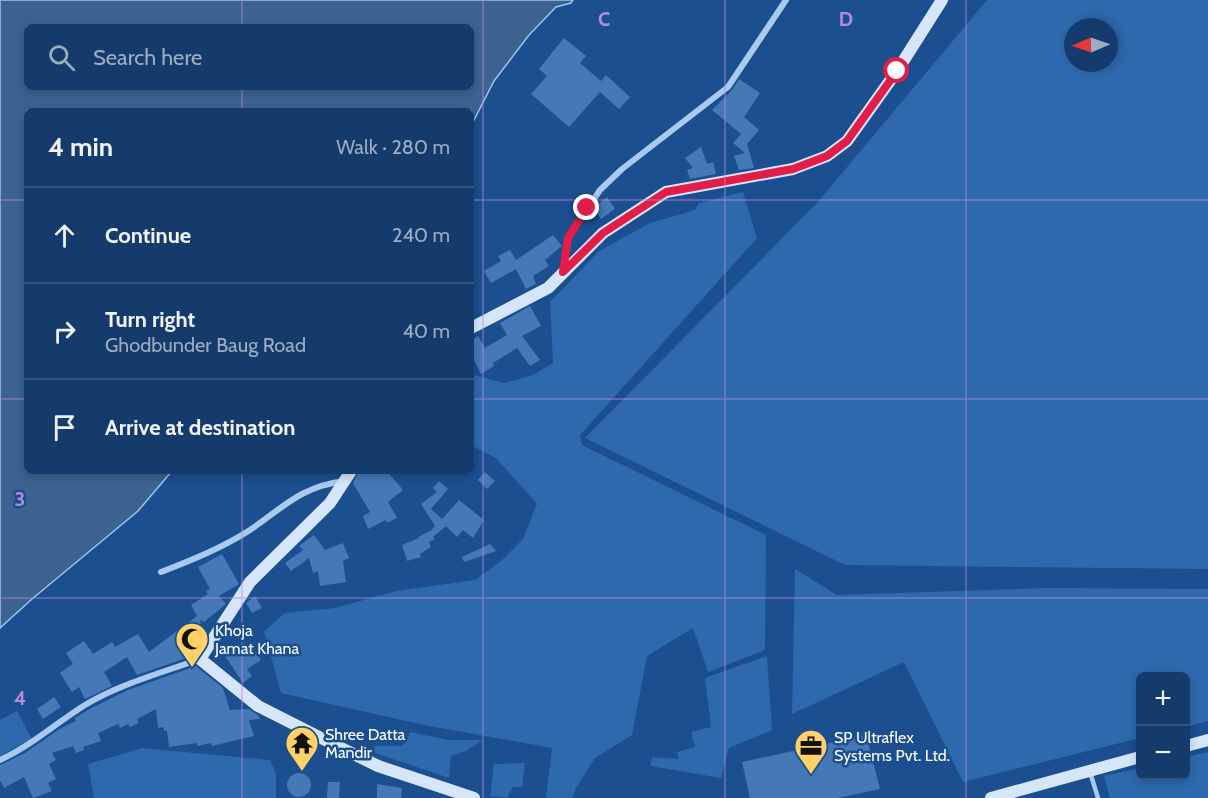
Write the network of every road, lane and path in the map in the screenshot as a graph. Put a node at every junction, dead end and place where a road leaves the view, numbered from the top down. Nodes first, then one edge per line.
1 (786, 0) edge
2 (942, 0) edge
3 (563, 272) junction
4 (474, 326) edge
5 (348, 476) edge
6 (161, 572) dead end
7 (200, 659) junction
8 (1208, 740) edge
9 (1190, 745) edge
10 (1136, 758) edge
11 (0, 760) edge
12 (1089, 771) junction
13 (474, 798) edge
14 (991, 798) edge
15 (1098, 798) edge

1 - 3 street
2 - 3 street
3 - 4 street
5 - 6 street
5 - 7 street
7 - 11 street
7 - 13 street
8 - 9 street
10 - 12 street
12 - 14 street
12 - 15 lane

